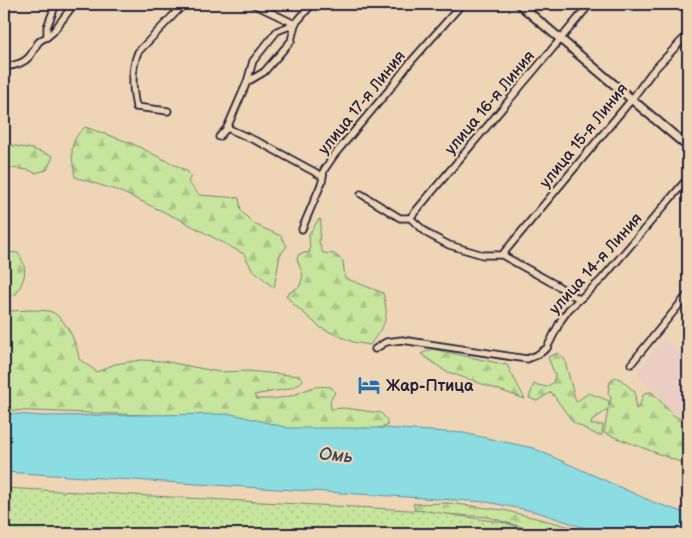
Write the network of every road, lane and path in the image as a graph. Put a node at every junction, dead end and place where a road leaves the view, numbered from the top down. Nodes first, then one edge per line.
1 (56, 4) edge
2 (74, 4) edge
3 (184, 4) edge
4 (253, 4) edge
5 (312, 4) edge
6 (462, 4) edge
7 (519, 4) edge
8 (590, 4) edge
9 (294, 24) junction
10 (688, 34) edge
11 (47, 37) junction
12 (560, 39) junction
13 (4, 67) edge
14 (247, 82) junction
15 (632, 100) junction
16 (168, 111) dead end
17 (227, 128) junction
18 (219, 137) dead end
19 (688, 148) edge
20 (322, 176) junction
21 (688, 178) edge
22 (361, 194) dead end
23 (410, 218) junction
24 (302, 229) dead end
25 (502, 256) junction
26 (688, 294) edge
27 (579, 299) junction
28 (375, 349) dead end
29 (631, 364) dead end

1 - 11 street
2 - 11 street
3 - 16 street
4 - 9 street
5 - 9 street
6 - 20 street, улица 17-я Линия
7 - 12 street
8 - 12 street, улица 16-я Линия
9 - 14 street
9 - 14 street
10 - 15 street, улица 15-я Линия
11 - 13 street
12 - 15 street
12 - 23 street, улица 16-я Линия
14 - 17 street
15 - 19 street
15 - 25 street, улица 15-я Линия
17 - 18 street
17 - 20 street
20 - 24 street, улица 17-я Линия
21 - 27 street, улица 14-я Линия
22 - 23 street
23 - 25 street
25 - 27 street
26 - 29 street
27 - 28 street, улица 14-я Линия

